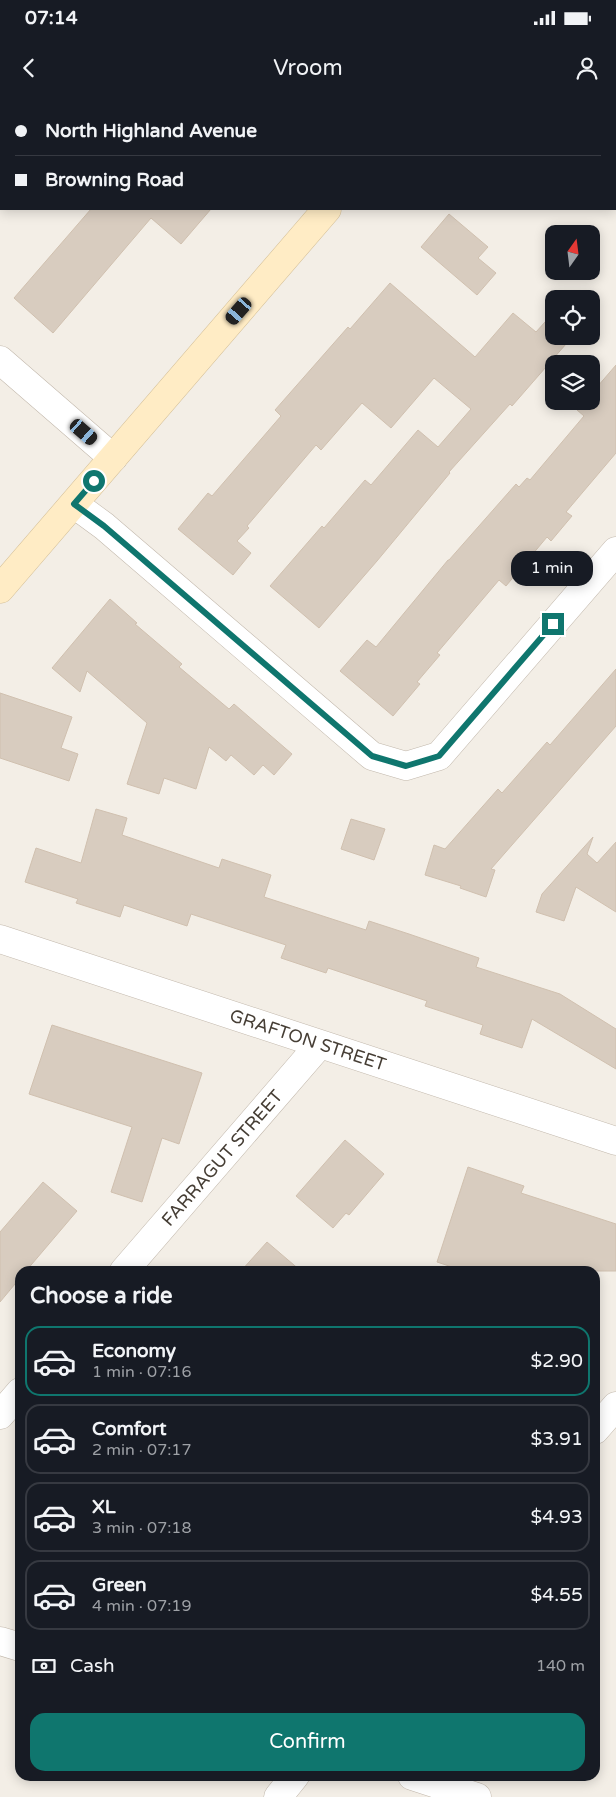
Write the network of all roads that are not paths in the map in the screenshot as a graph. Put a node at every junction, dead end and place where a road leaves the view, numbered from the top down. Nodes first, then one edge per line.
1 (326, 210) edge
2 (0, 360) edge
3 (113, 458) junction
4 (74, 504) junction
5 (616, 551) edge
6 (0, 589) edge
7 (0, 939) edge
8 (320, 1044) junction
9 (616, 1141) edge
10 (128, 1266) edge
11 (15, 1398) edge
12 (616, 1406) edge
13 (0, 1415) edge
14 (600, 1424) edge
15 (0, 1641) edge
16 (15, 1646) edge
17 (291, 1781) edge
18 (427, 1781) edge
19 (278, 1797) edge
20 (477, 1797) edge

1 - 3 main road
2 - 3 street
3 - 4 main road
4 - 5 street
4 - 6 main road
7 - 8 street, GRAFTON STREET
8 - 9 street, GRAFTON STREET
8 - 10 street, FARRAGUT STREET
11 - 13 street
12 - 14 street
15 - 16 street
17 - 19 street
18 - 20 street

